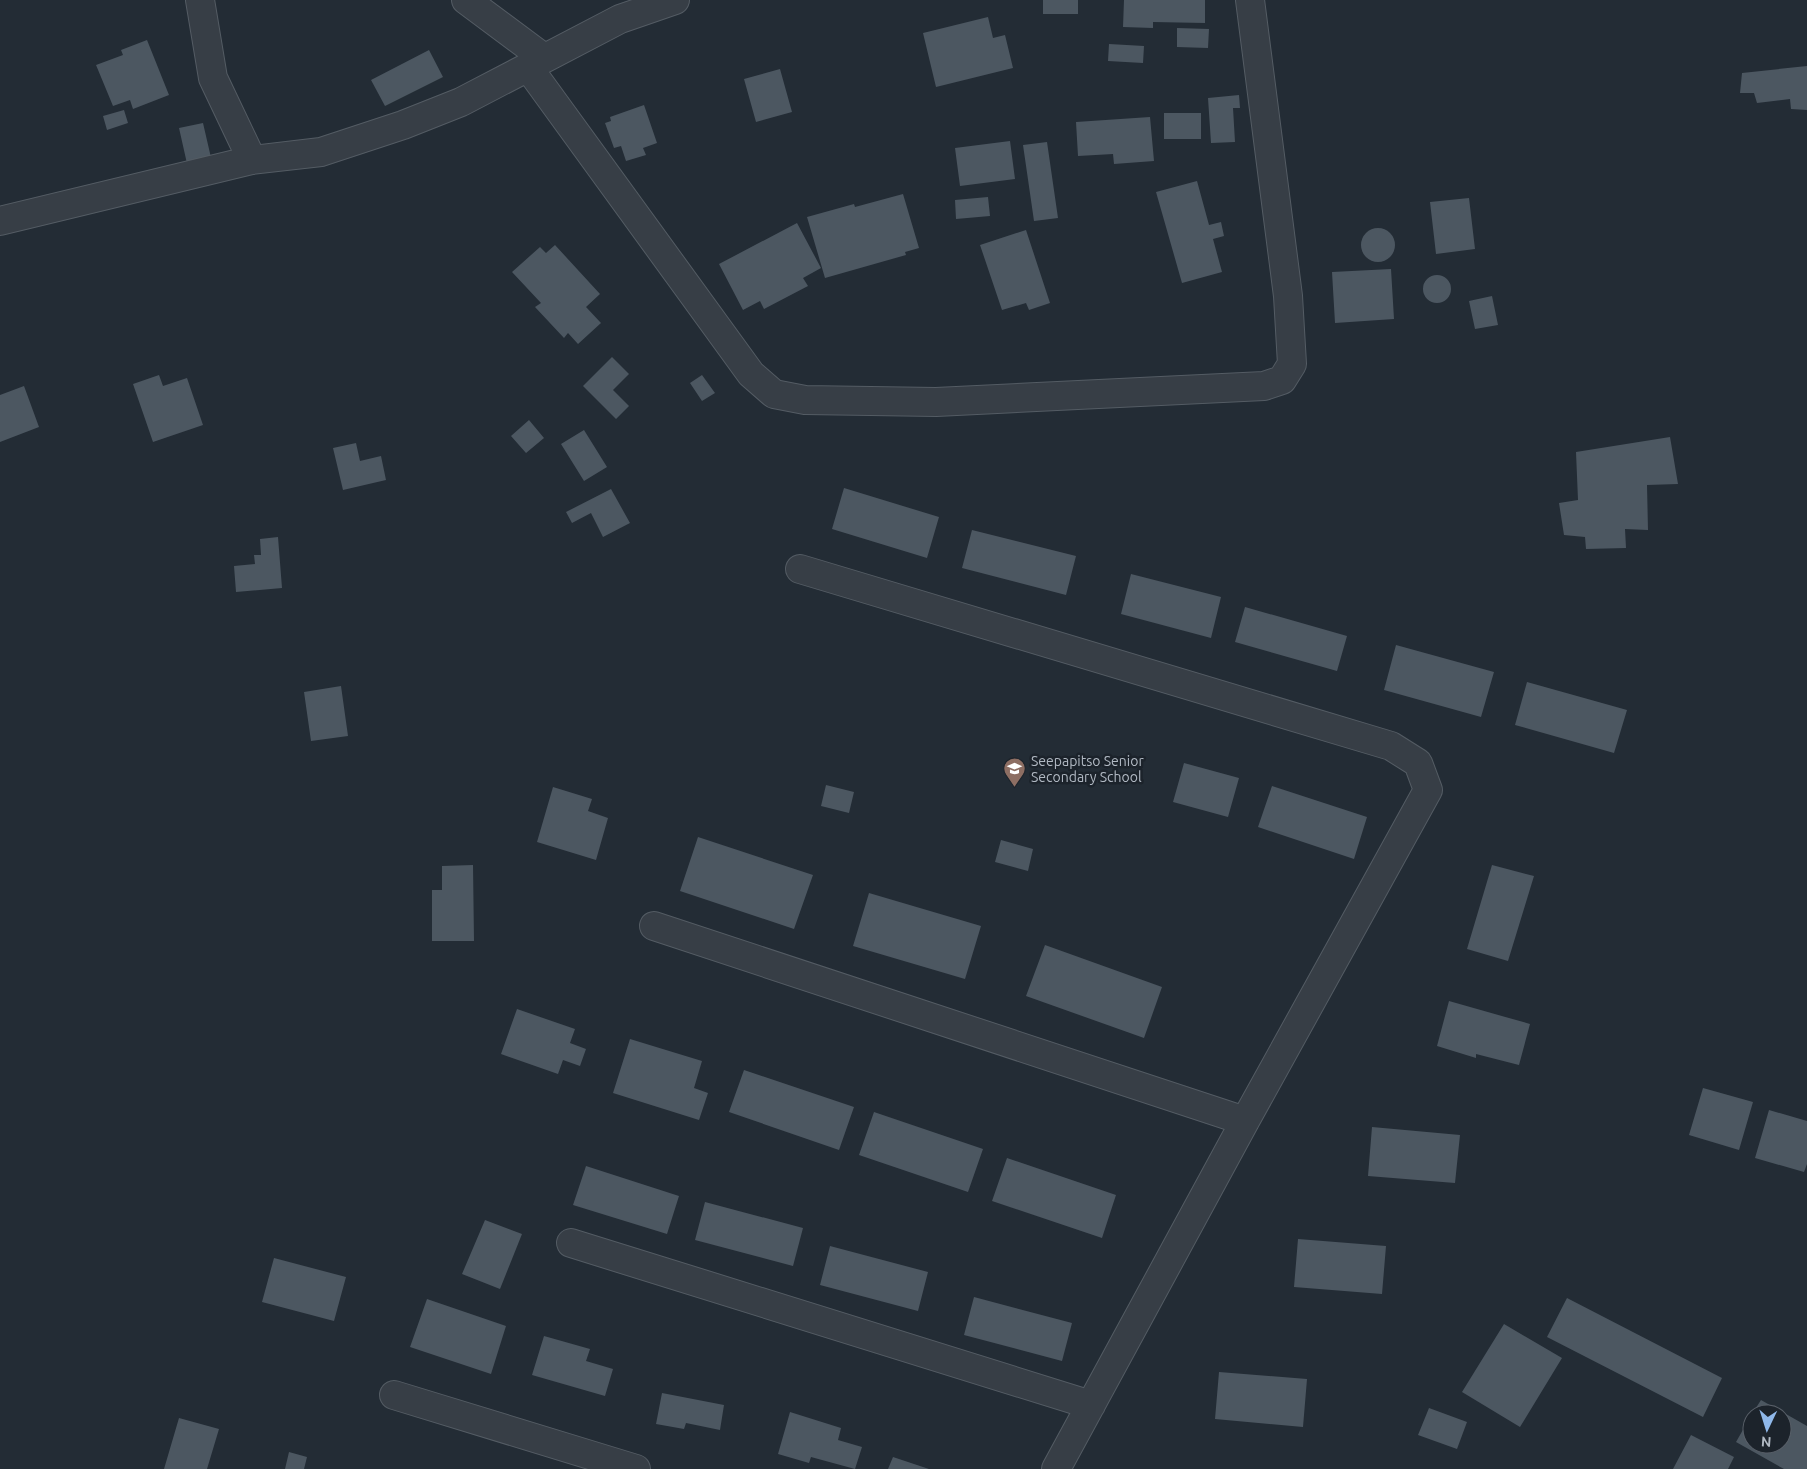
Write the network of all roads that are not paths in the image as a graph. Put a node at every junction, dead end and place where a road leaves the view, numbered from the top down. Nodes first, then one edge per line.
1 (200, 0) edge
2 (466, 0) edge
3 (675, 0) edge
4 (1250, 0) edge
5 (536, 63) junction
6 (252, 160) junction
7 (0, 221) edge
8 (800, 569) dead end
9 (654, 926) dead end
10 (1245, 1121) junction
11 (570, 1243) dead end
12 (394, 1395) dead end
13 (1091, 1405) junction
14 (636, 1469) edge
15 (1056, 1469) edge

1 - 6 street
2 - 5 street
3 - 5 street
4 - 5 street
5 - 6 street
6 - 7 street
8 - 10 street
9 - 10 street
10 - 13 street
11 - 13 street
12 - 14 street
13 - 15 street

